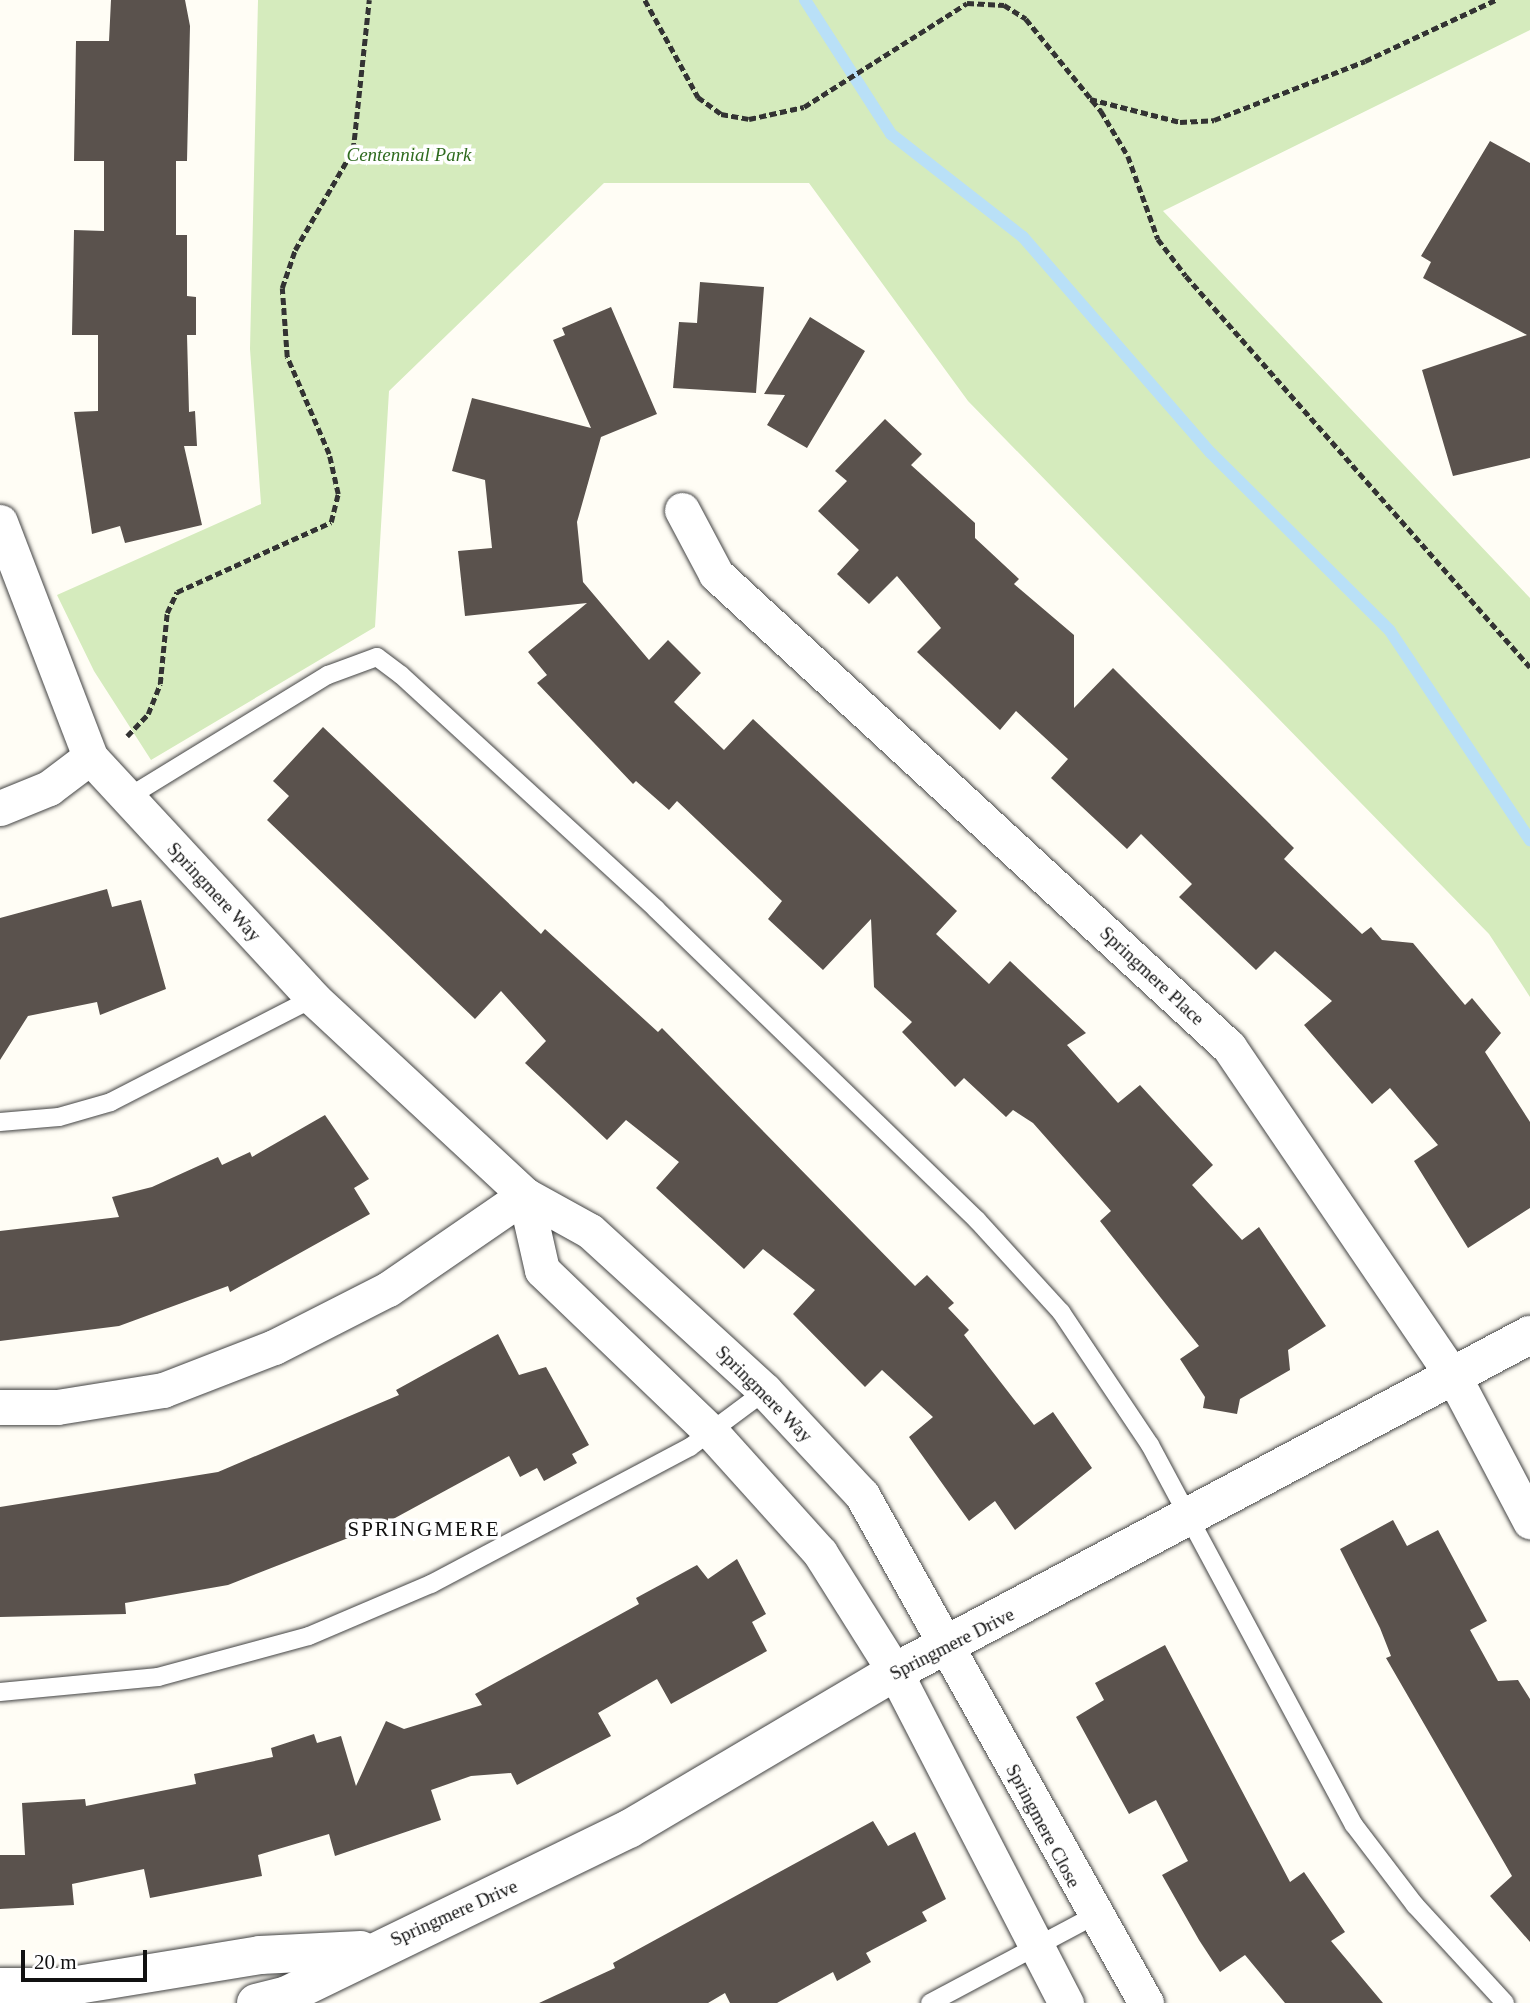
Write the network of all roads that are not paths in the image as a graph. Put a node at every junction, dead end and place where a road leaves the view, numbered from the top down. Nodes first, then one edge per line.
1 (682, 510) dead end
2 (0, 522) edge
3 (90, 757) junction
4 (127, 798) junction
5 (0, 808) edge
6 (313, 998) junction
7 (0, 1122) edge
8 (525, 1195) junction
9 (1530, 1335) edge
10 (1455, 1378) junction
11 (765, 1391) junction
12 (0, 1407) edge
13 (713, 1434) junction
14 (1187, 1515) junction
15 (1530, 1521) edge
16 (945, 1646) junction
17 (895, 1672) junction
18 (0, 1692) edge
19 (1093, 1917) junction
20 (1035, 1947) junction
21 (374, 1950) junction
22 (8, 1992) edge
23 (256, 2003) edge
24 (930, 2003) edge
25 (1066, 2003) edge
26 (1146, 2003) edge
27 (1505, 2003) edge

1 - 10 street, Springmere Place
2 - 3 street, Springmere Way
3 - 4 street, Springmere Way
3 - 5 street
4 - 6 street, Springmere Way
4 - 14 lane
6 - 7 lane
6 - 8 street, Springmere Way
8 - 11 street, Springmere Way
8 - 12 street
8 - 13 street
9 - 10 street, Springmere Drive
10 - 14 street, Springmere Drive
10 - 15 street, Springmere Place
11 - 13 lane
11 - 16 street, Springmere Way
13 - 17 street
13 - 18 lane
14 - 16 street, Springmere Drive
14 - 27 lane
16 - 17 street, Springmere Drive
16 - 19 street, Springmere Close
17 - 20 street
17 - 21 street, Springmere Drive
19 - 20 lane
19 - 26 street, Springmere Close
20 - 24 lane
20 - 25 street
21 - 22 street, Springmere Drive
21 - 23 street, Springmere Drive

